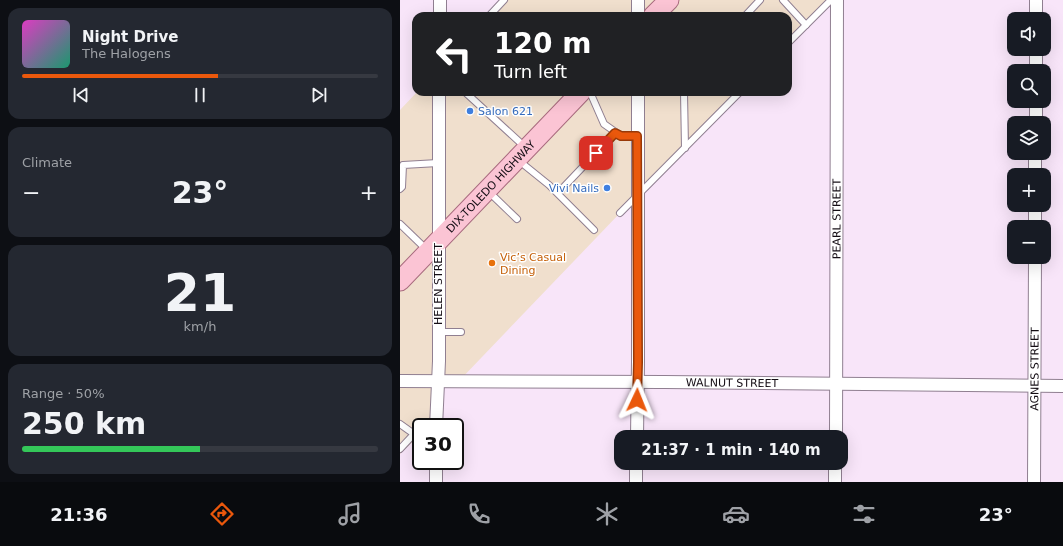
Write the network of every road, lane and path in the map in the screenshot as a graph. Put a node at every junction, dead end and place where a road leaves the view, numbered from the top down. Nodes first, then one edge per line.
1 (440, 0) edge
2 (504, 0) edge
3 (638, 0) edge
4 (669, 0) edge
5 (760, 0) edge
6 (783, 0) edge
7 (831, 0) edge
8 (837, 0) edge
9 (1036, 0) edge
10 (440, 12) edge
11 (493, 12) edge
12 (638, 12) edge
13 (657, 12) edge
14 (749, 12) edge
15 (1036, 12) edge
16 (806, 25) junction
17 (792, 40) edge
18 (439, 96) edge
19 (469, 96) edge
20 (577, 96) edge
21 (592, 96) edge
22 (638, 96) edge
23 (684, 96) edge
24 (736, 96) edge
25 (615, 133) junction
26 (637, 136) junction
27 (685, 148) junction
28 (522, 154) junction
29 (438, 163) junction
30 (400, 189) edge
31 (487, 190) junction
32 (558, 194) junction
33 (637, 196) junction
34 (620, 213) dead end
35 (518, 219) dead end
36 (400, 224) edge
37 (594, 230) dead end
38 (433, 246) junction
39 (1035, 264) edge
40 (400, 281) edge
41 (438, 332) junction
42 (461, 332) dead end
43 (400, 381) edge
44 (438, 381) junction
45 (637, 382) junction
46 (836, 384) junction
47 (1035, 385) junction
48 (1063, 386) edge
49 (436, 418) edge
50 (400, 424) edge
51 (636, 430) edge
52 (836, 430) edge
53 (412, 433) edge
54 (412, 436) edge
55 (400, 449) edge
56 (436, 470) edge
57 (636, 470) edge
58 (836, 470) edge
59 (436, 482) edge
60 (636, 482) edge
61 (835, 482) edge
62 (1034, 482) edge

1 - 10 street
2 - 11 lane
3 - 12 street
4 - 13 main road
5 - 14 lane
6 - 16 lane
7 - 16 lane
8 - 46 street, PEARL STREET
9 - 15 street
16 - 17 lane
18 - 29 street, HELEN STREET
19 - 28 lane
20 - 28 main road, DIX-TOLEDO HIGHWAY
21 - 25 lane
22 - 26 street
23 - 27 lane
24 - 27 lane
25 - 26 lane
25 - 32 lane
26 - 33 street
27 - 33 lane
28 - 31 main road, DIX-TOLEDO HIGHWAY
28 - 32 lane
29 - 30 lane
29 - 38 street, HELEN STREET
31 - 35 lane
31 - 38 main road, DIX-TOLEDO HIGHWAY
32 - 37 lane
33 - 34 lane
33 - 45 street
36 - 38 lane
38 - 40 main road, DIX-TOLEDO HIGHWAY
38 - 41 street, HELEN STREET
39 - 47 street, AGNES STREET
41 - 42 lane
41 - 44 street, HELEN STREET
43 - 44 street, WALNUT STREET
44 - 45 street, WALNUT STREET
44 - 49 street, HELEN STREET
45 - 46 street, WALNUT STREET
45 - 51 street
46 - 47 street, WALNUT STREET
46 - 52 street, PEARL STREET
47 - 48 street, WALNUT STREET
47 - 62 street, AGNES STREET
50 - 53 lane
54 - 55 lane
56 - 59 street
57 - 60 street
58 - 61 street

